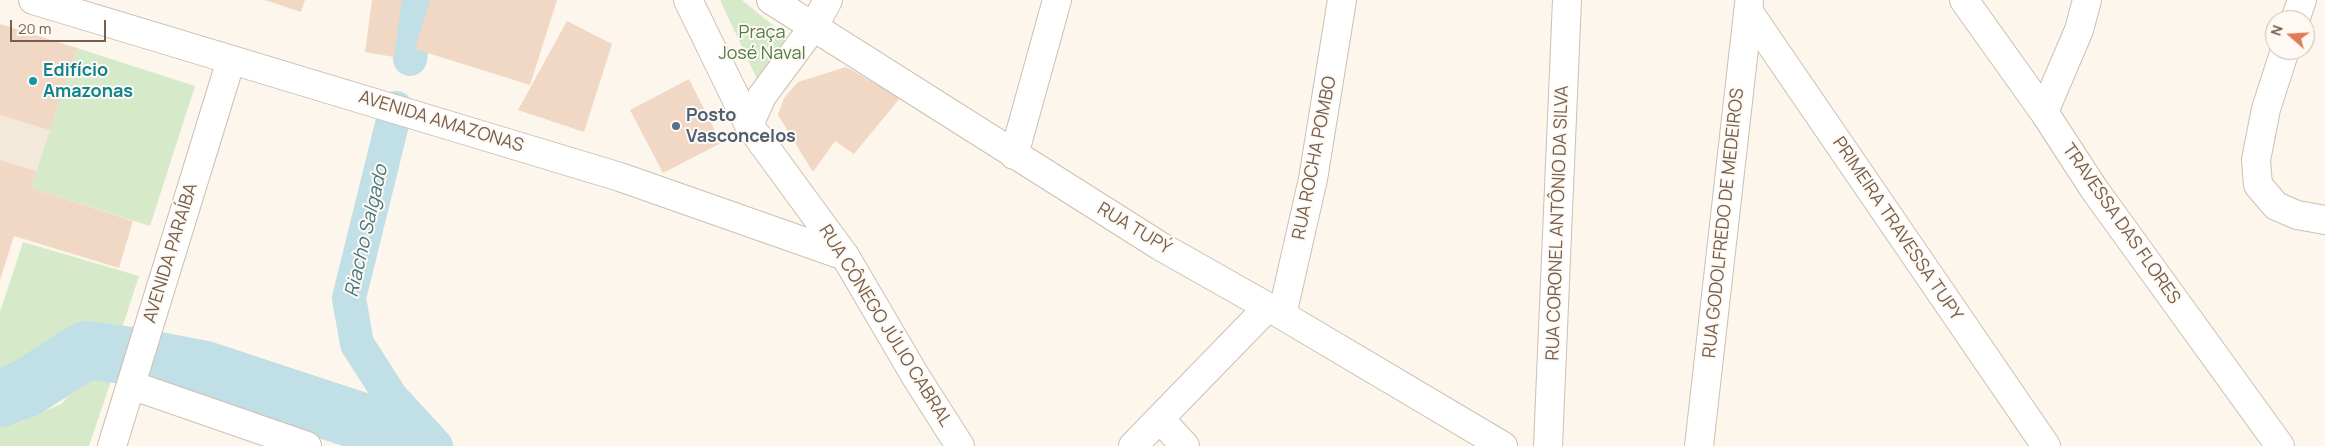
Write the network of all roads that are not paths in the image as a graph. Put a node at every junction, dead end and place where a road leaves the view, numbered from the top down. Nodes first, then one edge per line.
1 (33, 0) edge
2 (688, 0) edge
3 (771, 0) edge
4 (828, 0) edge
5 (1057, 0) edge
6 (1342, 0) edge
7 (1567, 0) edge
8 (1964, 0) edge
9 (2087, 0) edge
10 (1748, 6) edge
11 (814, 26) junction
12 (231, 60) junction
13 (2282, 60) edge
14 (2044, 112) junction
15 (749, 125) junction
16 (1014, 155) junction
17 (2325, 220) edge
18 (845, 256) junction
19 (1275, 311) junction
20 (133, 378) junction
21 (1160, 419) junction
22 (112, 446) edge
23 (307, 446) edge
24 (960, 446) edge
25 (1133, 446) edge
26 (1185, 446) edge
27 (1503, 446) edge
28 (1548, 446) edge
29 (1700, 446) edge
30 (2046, 446) edge
31 (2280, 446) edge

1 - 12 street, AVENIDA AMAZONAS
2 - 15 street, RUA CÔNEGO JÚLIO CABRAL
3 - 11 street, RUA TUPÝ
4 - 11 street
5 - 16 street
6 - 19 street, RUA ROCHA POMBO
7 - 28 street, RUA CORONEL ANTÔNIO DA SILVA
8 - 14 street, TRAVESSA DAS FLORES
9 - 14 street
10 - 29 street, RUA GODOLFREDO DE MEDEIROS
10 - 30 street, PRIMEIRA TRAVESSA TUPY
11 - 15 street
11 - 16 street, RUA TUPÝ
12 - 18 street, AVENIDA AMAZONAS
12 - 20 street, AVENIDA PARAÍBA
13 - 17 street
14 - 31 street, TRAVESSA DAS FLORES
15 - 18 street, RUA CÔNEGO JÚLIO CABRAL
16 - 19 street, RUA TUPÝ
18 - 24 street, RUA CÔNEGO JÚLIO CABRAL
19 - 21 street
19 - 27 street, RUA TUPÝ
20 - 22 street, AVENIDA PARAÍBA
20 - 23 street
21 - 25 street
21 - 26 street

